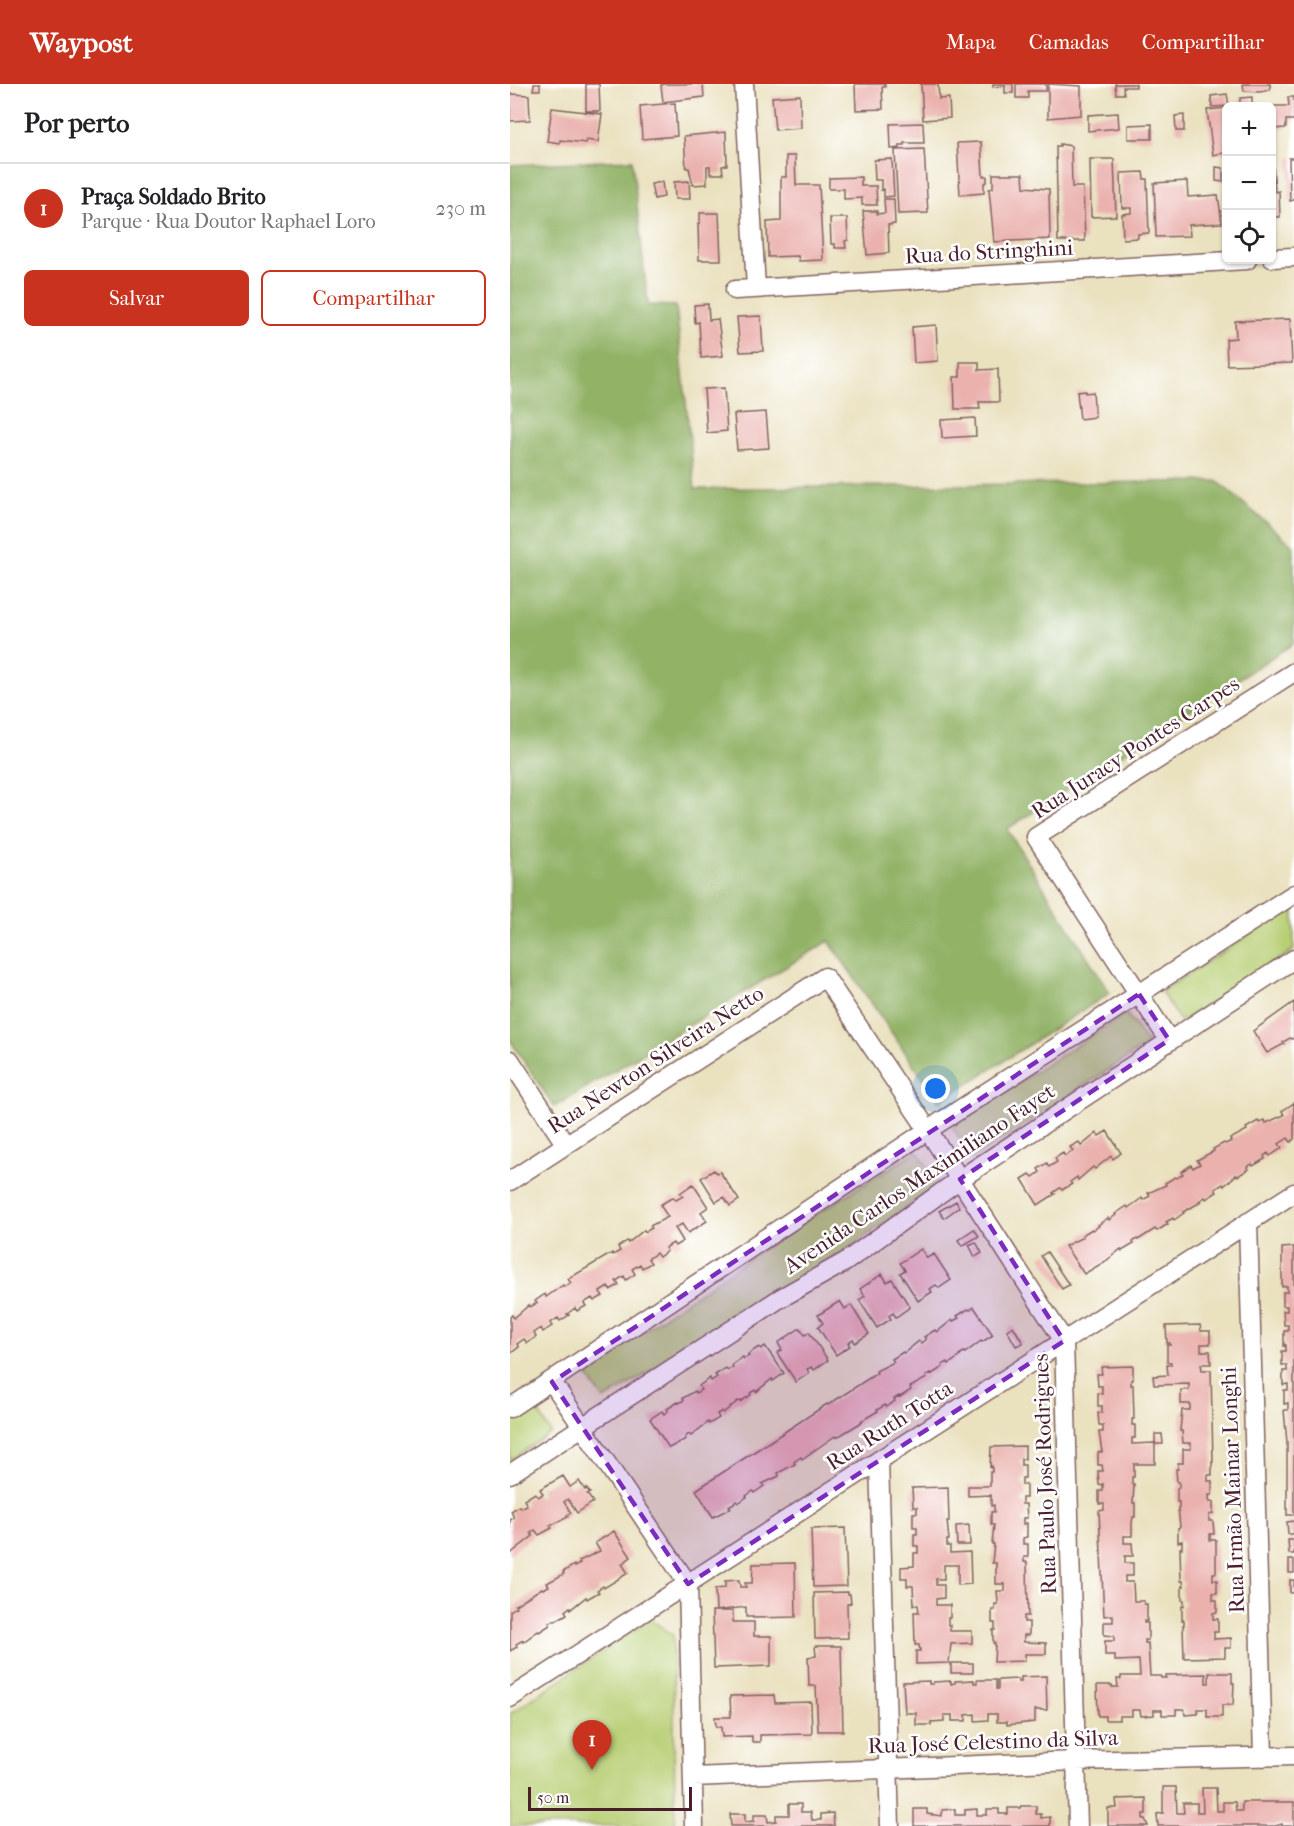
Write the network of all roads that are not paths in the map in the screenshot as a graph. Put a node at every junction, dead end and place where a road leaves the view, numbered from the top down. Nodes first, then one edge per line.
1 (744, 84) edge
2 (1294, 257) edge
3 (1276, 258) edge
4 (1222, 261) edge
5 (756, 288) junction
6 (735, 290) dead end
7 (1294, 672) edge
8 (1294, 894) edge
9 (1294, 960) edge
10 (825, 977) joint
11 (1139, 994) junction
12 (1169, 1040) junction
13 (510, 1060) edge
14 (928, 1130) junction
15 (566, 1145) junction
16 (960, 1179) junction
17 (510, 1181) edge
18 (1294, 1193) edge
19 (1248, 1222) junction
20 (1064, 1341) junction
21 (552, 1382) junction
22 (510, 1408) edge
23 (581, 1427) junction
24 (879, 1460) junction
25 (510, 1474) edge
26 (688, 1584) junction
27 (510, 1698) edge
28 (1294, 1756) edge
29 (1263, 1757) junction
30 (1075, 1761) junction
31 (889, 1769) junction
32 (693, 1777) junction
33 (694, 1826) edge
34 (890, 1826) edge
35 (1078, 1826) edge

1 - 5 street
2 - 3 street
4 - 5 street, Rua do Stringhini
5 - 6 street, Rua do Stringhini
7 - 11 street, Rua Juracy Pontes Carpes
8 - 11 street, Avenida Carlos Maximiliano Fayet
9 - 12 street, Avenida Carlos Maximiliano Fayet
10 - 14 street, Rua Paulo José Rodrigues
10 - 15 street, Rua Newton Silveira Netto
11 - 12 street
11 - 14 street, Avenida Carlos Maximiliano Fayet
12 - 16 street, Avenida Carlos Maximiliano Fayet
13 - 15 street
14 - 16 street, Rua Paulo José Rodrigues
14 - 21 street, Avenida Carlos Maximiliano Fayet
15 - 17 street, Rua Newton Silveira Netto
16 - 20 street, Rua Paulo José Rodrigues
16 - 23 street, Avenida Carlos Maximiliano Fayet
18 - 19 street, Rua Ruth Totta
19 - 20 street, Rua Ruth Totta
19 - 29 street, Rua Irmão Mainar Longhi
20 - 24 street, Rua Ruth Totta
20 - 30 street, Rua Paulo José Rodrigues
21 - 22 street, Avenida Carlos Maximiliano Fayet
21 - 23 street
23 - 25 street, Avenida Carlos Maximiliano Fayet
23 - 26 street
24 - 26 street, Rua Ruth Totta
24 - 31 street
26 - 27 street, Rua Ruth Totta
26 - 32 street
28 - 29 street, Rua José Celestino da Silva
29 - 30 street, Rua José Celestino da Silva
30 - 31 street, Rua José Celestino da Silva
30 - 35 street, Rua Paulo José Rodrigues
31 - 32 street, Rua José Celestino da Silva
31 - 34 street
32 - 33 street

